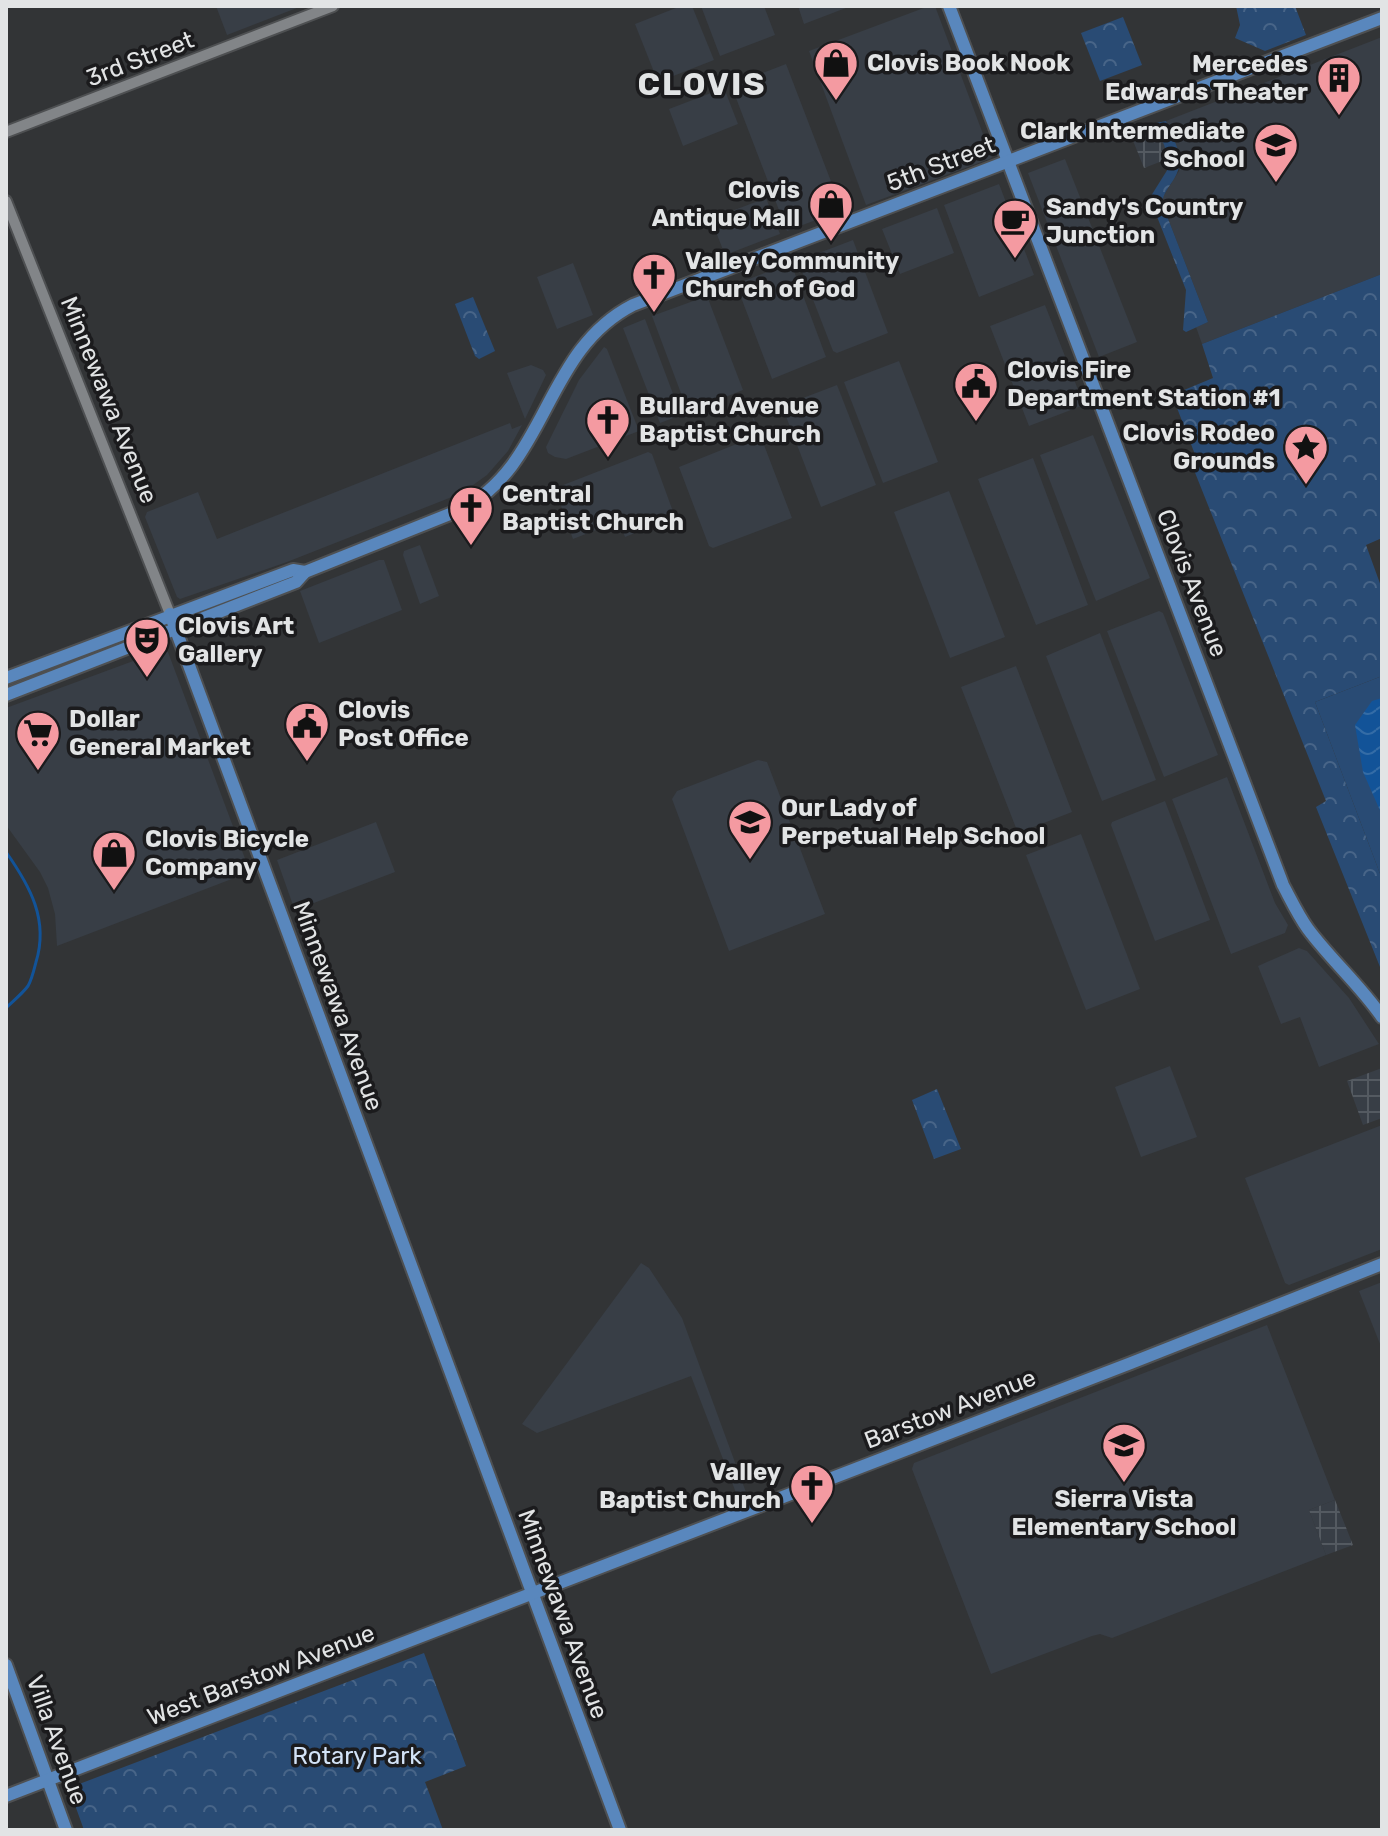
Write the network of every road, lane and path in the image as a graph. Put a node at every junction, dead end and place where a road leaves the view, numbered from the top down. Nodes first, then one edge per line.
1 (333, 6) edge
2 (949, 6) edge
3 (1382, 18) edge
4 (6, 132) edge
5 (1008, 161) junction
6 (6, 201) edge
7 (305, 572) junction
8 (170, 614) junction
9 (175, 630) junction
10 (117, 635) junction
11 (6, 678) edge
12 (52, 678) junction
13 (6, 695) edge
14 (1382, 1017) edge
15 (1382, 1264) edge
16 (533, 1595) junction
17 (6, 1665) edge
18 (49, 1780) junction
19 (6, 1796) edge
20 (66, 1830) edge
21 (620, 1830) edge

1 - 4 street, 3rd Street
2 - 5 main road, Clovis Avenue
3 - 5 main road, 5th Street
5 - 7 main road, 5th Street
5 - 14 main road, Clovis Avenue
6 - 8 street, Minnewawa Avenue
7 - 8 main road
7 - 9 main road
8 - 9 main road, Minnewawa Avenue
8 - 10 main road
9 - 12 main road
9 - 16 main road, Minnewawa Avenue
10 - 11 main road
10 - 12 main road
12 - 13 main road
15 - 16 main road, Barstow Avenue
16 - 18 main road, West Barstow Avenue
16 - 21 main road, Minnewawa Avenue
17 - 18 main road, Villa Avenue
18 - 19 main road, West Barstow Avenue
18 - 20 main road, Villa Avenue

